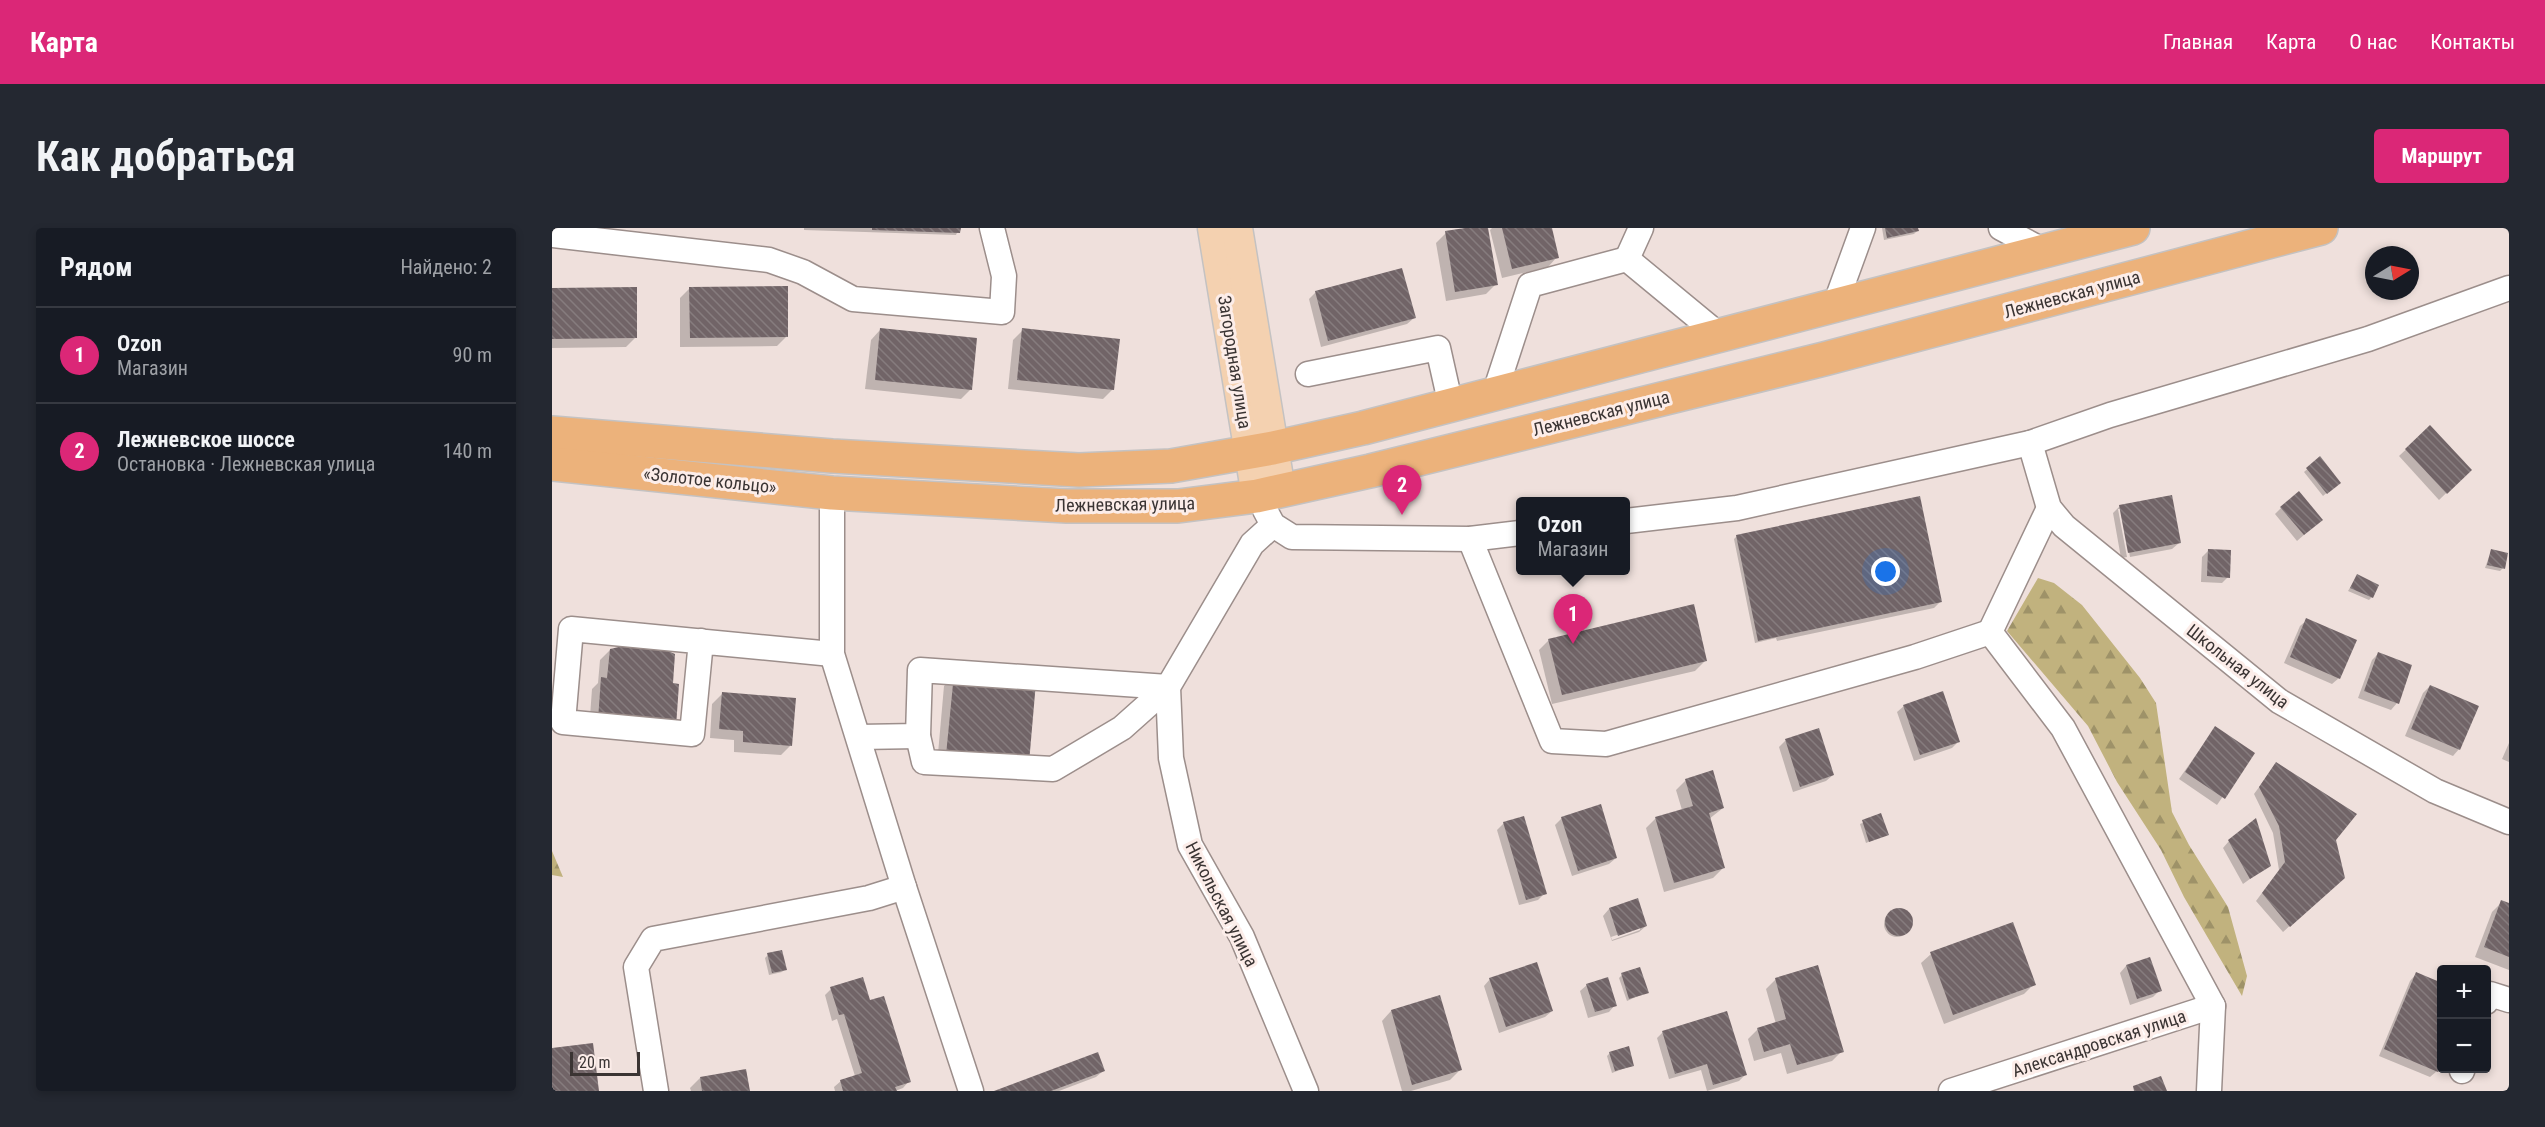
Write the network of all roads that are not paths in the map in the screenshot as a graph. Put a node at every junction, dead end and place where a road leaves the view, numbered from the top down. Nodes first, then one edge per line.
1 (992, 228) edge
2 (1213, 228) edge
3 (1237, 228) edge
4 (1641, 228) edge
5 (1863, 228) edge
6 (2001, 228) edge
7 (2133, 228) edge
8 (2321, 228) edge
9 (2085, 234) edge
10 (552, 235) edge
11 (2044, 251) junction
12 (1627, 259) junction
13 (2509, 288) edge
14 (1834, 305) junction
15 (1719, 335) junction
16 (1308, 374) dead end
17 (1494, 394) junction
18 (1451, 406) junction
19 (552, 433) edge
20 (2030, 443) junction
21 (1261, 450) junction
22 (832, 456) joint
23 (552, 464) edge
24 (832, 493) junction
25 (1269, 493) junction
26 (868, 495) joint
27 (2049, 508) junction
28 (1630, 521) edge
29 (1273, 525) junction
30 (1516, 534) edge
31 (1470, 539) junction
32 (1990, 632) junction
33 (701, 641) junction
34 (832, 654) junction
35 (1168, 687) junction
36 (918, 736) junction
37 (859, 737) junction
38 (2509, 822) edge
39 (904, 887) junction
40 (2491, 994) edge
41 (2509, 1000) edge
42 (2213, 1006) junction
43 (656, 1091) edge
44 (971, 1091) edge
45 (1306, 1091) edge
46 (1951, 1091) edge
47 (2209, 1091) edge

1 - 10 street
2 - 21 main road, Загородная улица
3 - 21 main road, Загородная улица
4 - 12 street
5 - 14 street
6 - 11 street
7 - 9 highway, Лежневская улица
8 - 25 highway, Лежневская улица
9 - 11 highway, Лежневская улица
11 - 14 highway, Лежневская улица
12 - 15 street
12 - 17 street
13 - 20 street
14 - 15 highway, Лежневская улица
15 - 17 highway, Лежневская улица
16 - 18 street
17 - 18 highway, Лежневская улица
18 - 21 highway, Лежневская улица
19 - 22 highway, «Золотое кольцо»
20 - 27 street, Школьная улица
20 - 28 street
21 - 22 highway, Лежневская улица
21 - 25 main road, Загородная улица
23 - 24 highway, «Золотое кольцо»
24 - 26 highway, «Золотое кольцо»
24 - 34 street
25 - 26 highway, Лежневская улица
25 - 29 street
27 - 32 street
27 - 38 street, Школьная улица
29 - 31 street
29 - 35 street
30 - 31 street
31 - 32 street
32 - 42 street
33 - 33 street
33 - 34 street
34 - 37 street
35 - 36 street
35 - 36 street
35 - 45 street, Никольская улица
36 - 37 street
37 - 39 street
39 - 43 street
39 - 44 street
40 - 41 street
42 - 46 street, Александровская улица
42 - 47 street

